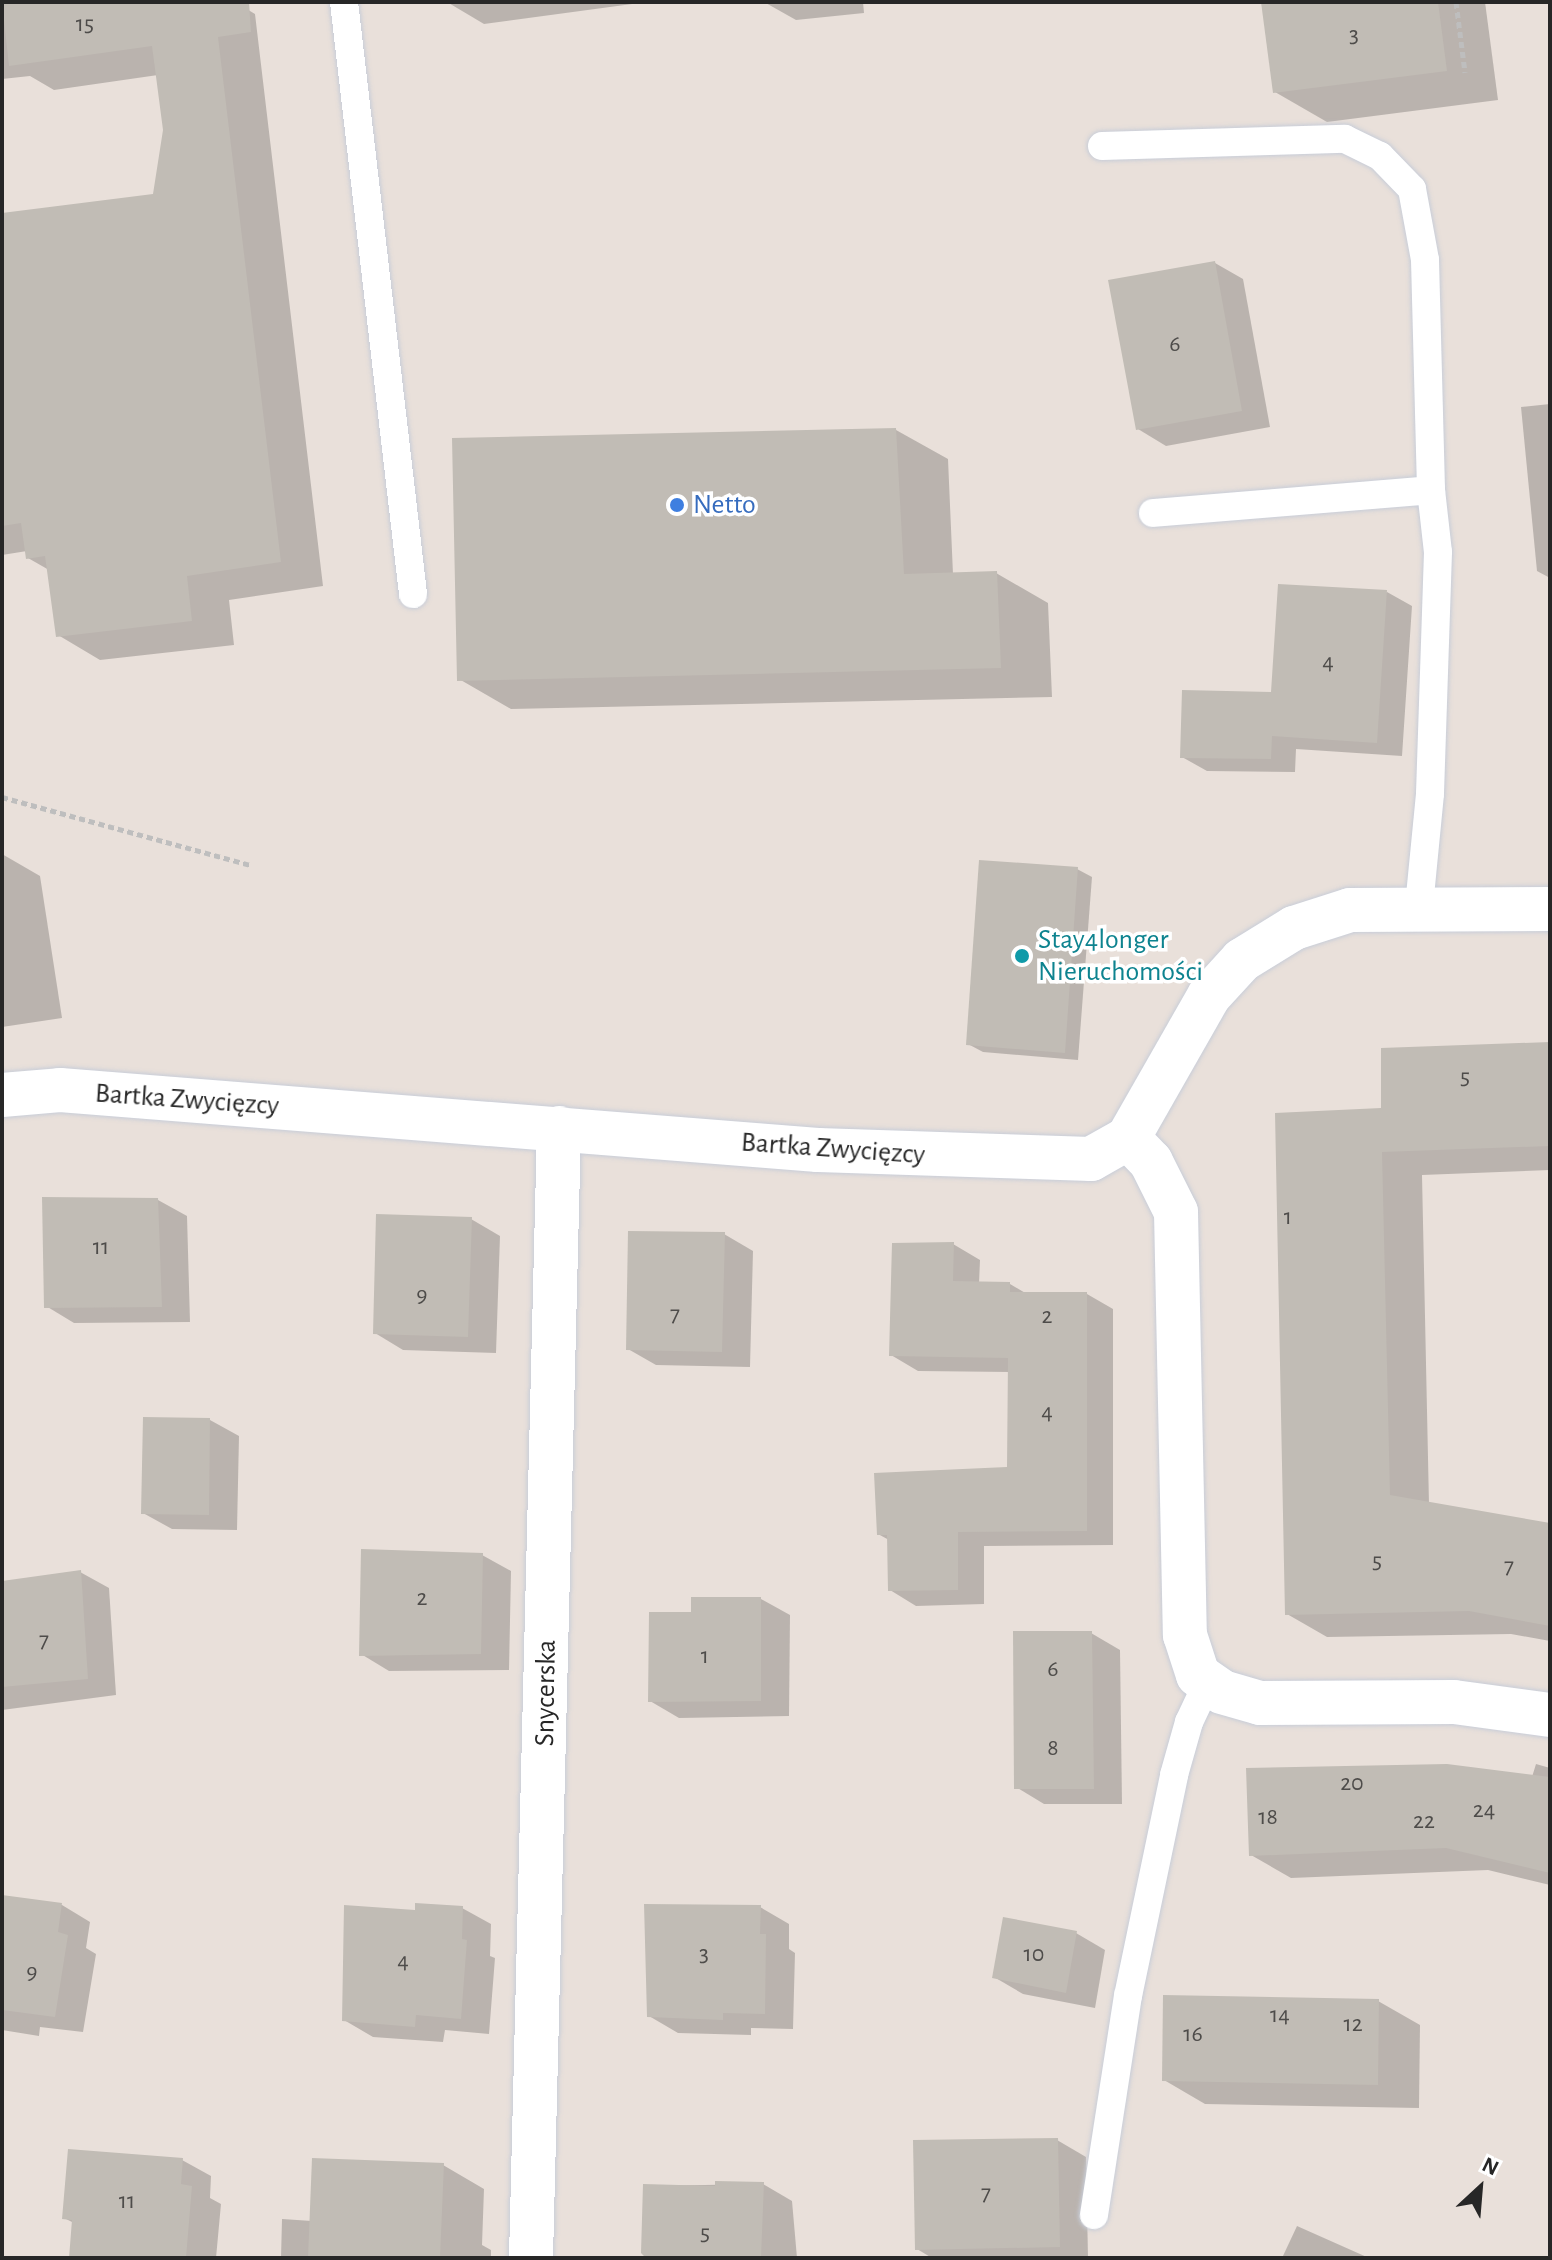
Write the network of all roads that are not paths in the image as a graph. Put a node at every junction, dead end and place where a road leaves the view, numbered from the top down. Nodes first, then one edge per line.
1 (344, 2) edge
2 (1102, 146) dead end
3 (1431, 490) junction
4 (1153, 513) dead end
5 (413, 594) dead end
6 (1419, 906) junction
7 (1550, 909) edge
8 (2, 1095) edge
9 (559, 1128) junction
10 (1128, 1138) junction
11 (1207, 1684) junction
12 (1550, 1715) edge
13 (1094, 2215) dead end
14 (531, 2258) edge

1 - 5 lane
2 - 3 lane
3 - 4 lane
3 - 6 lane
6 - 7 street
6 - 10 street
8 - 9 street, Bartka Zwycięzcy
9 - 10 street, Bartka Zwycięzcy
9 - 14 street, Snycerska
10 - 11 street
11 - 12 street
11 - 13 lane

